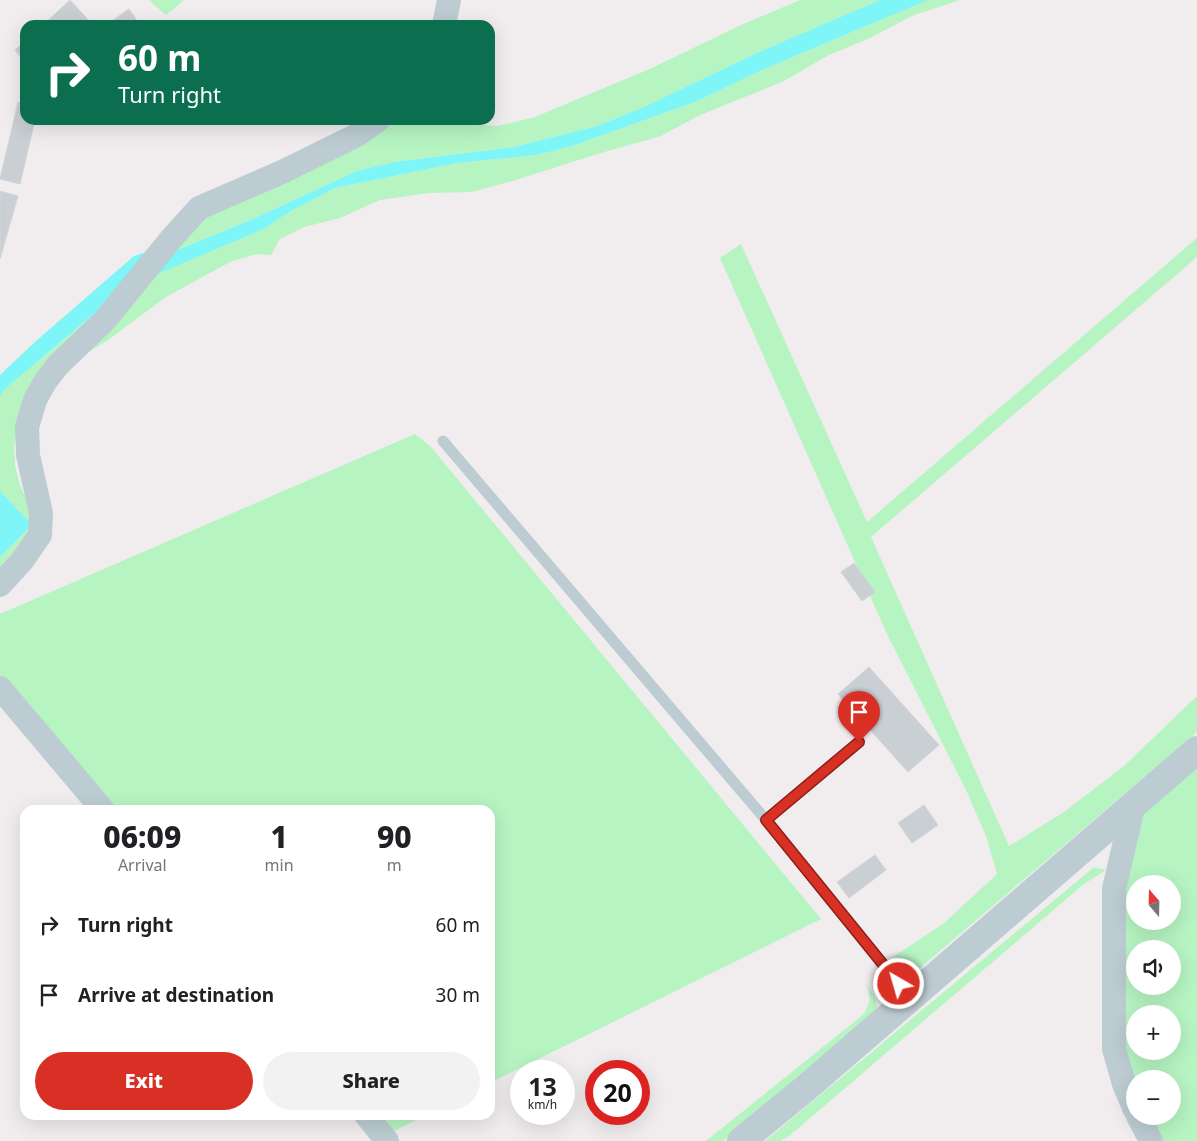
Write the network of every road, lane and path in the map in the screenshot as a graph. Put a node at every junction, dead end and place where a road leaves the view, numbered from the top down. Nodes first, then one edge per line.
1 (448, 0) edge
2 (445, 20) edge
3 (371, 125) edge
4 (443, 441) dead end
5 (0, 585) edge
6 (0, 688) edge
7 (859, 742) dead end
8 (1197, 750) edge
9 (1134, 803) junction
10 (100, 805) edge
11 (766, 820) junction
12 (910, 997) junction
13 (1126, 1089) edge
14 (370, 1120) edge
15 (1143, 1125) edge
16 (387, 1141) edge
17 (740, 1141) edge
18 (1151, 1141) edge

1 - 2 street
3 - 5 street
4 - 11 lane
6 - 10 street
7 - 11 lane
8 - 9 street
9 - 12 street
9 - 13 street
11 - 12 lane
12 - 17 street
14 - 16 street
15 - 18 street

